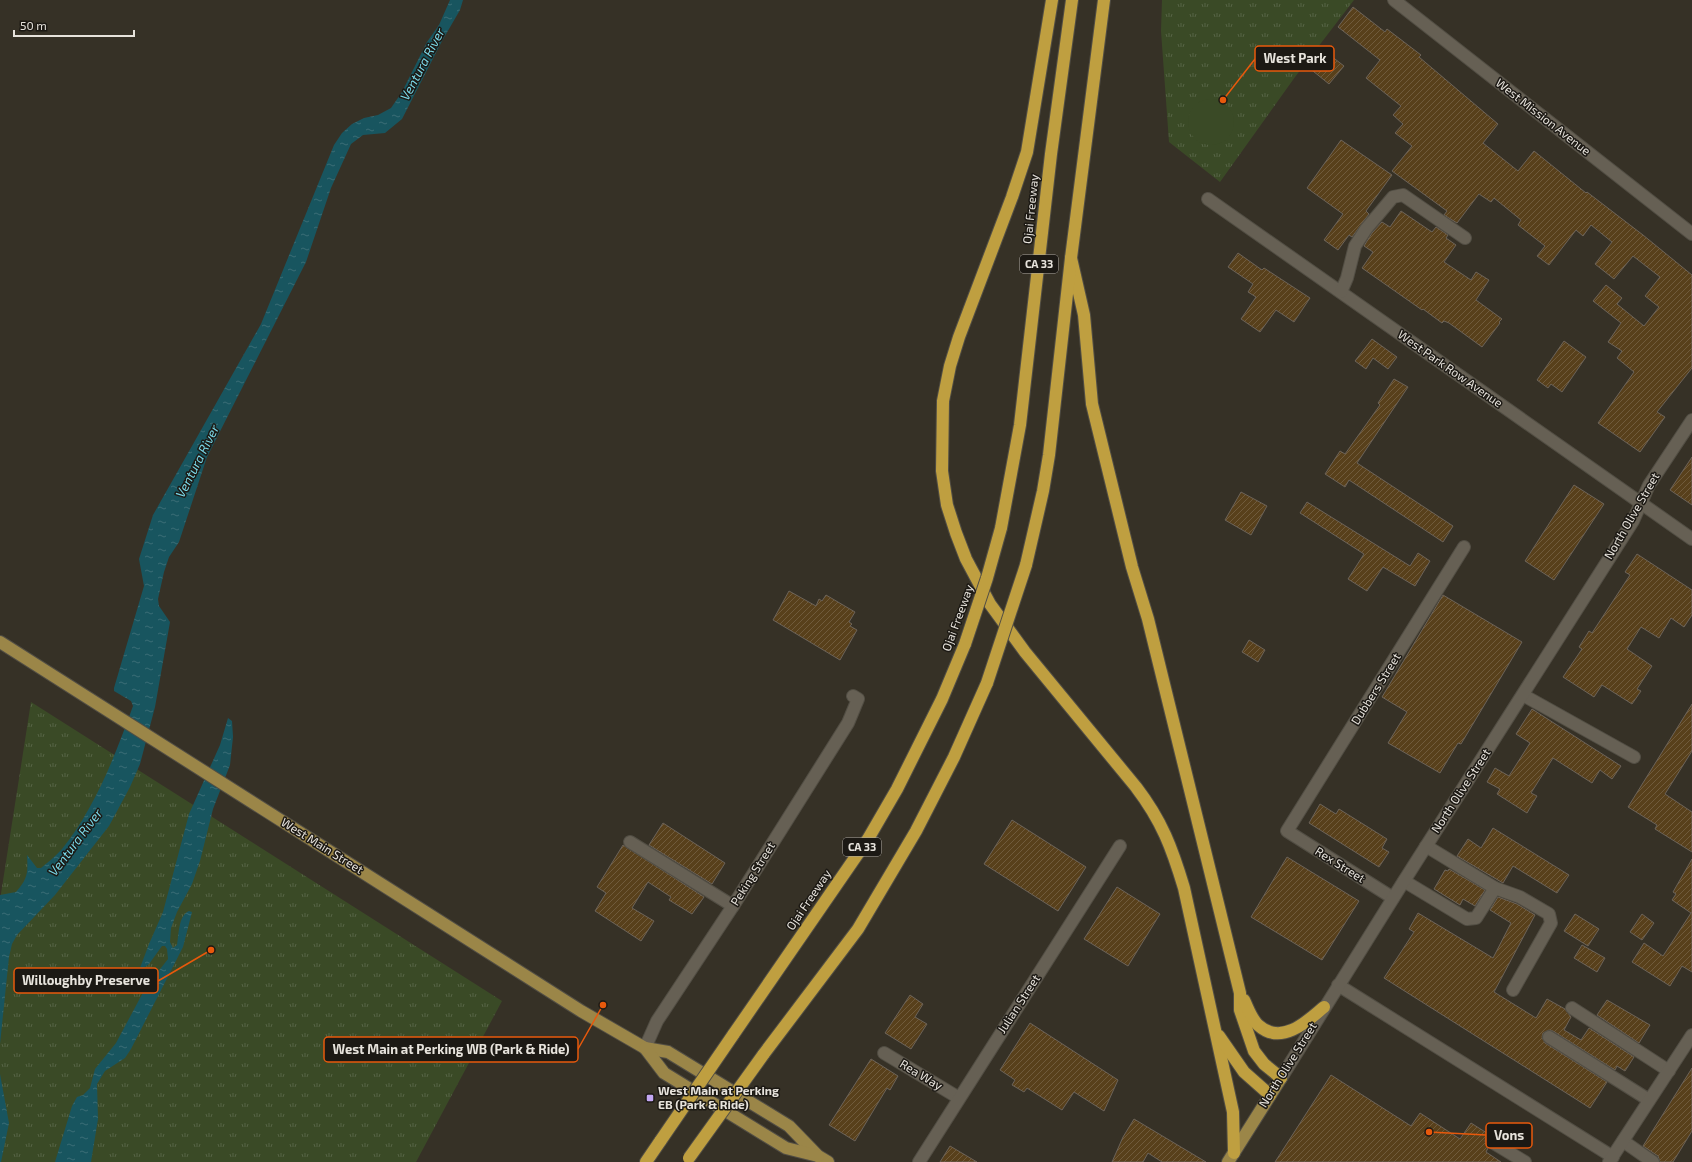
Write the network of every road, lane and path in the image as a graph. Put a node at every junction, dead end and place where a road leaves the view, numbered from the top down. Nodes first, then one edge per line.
1 (1052, 0) edge
2 (1072, 0) edge
3 (1104, 0) edge
4 (1394, 0) edge
5 (1208, 199) dead end
6 (1692, 234) edge
7 (1465, 238) dead end
8 (1071, 258) junction
9 (1341, 292) junction
10 (1692, 420) edge
11 (1641, 504) junction
12 (1692, 539) edge
13 (1464, 547) dead end
14 (0, 642) edge
15 (1523, 695) junction
16 (856, 697) dead end
17 (1634, 757) dead end
18 (1287, 831) joint
19 (630, 842) dead end
20 (1120, 846) dead end
21 (1426, 846) junction
22 (1404, 881) junction
23 (1495, 888) junction
24 (1393, 898) junction
25 (733, 906) junction
26 (1338, 985) junction
27 (1513, 990) dead end
28 (1240, 994) junction
29 (1324, 1007) junction
30 (1572, 1008) dead end
31 (1214, 1028) junction
32 (1692, 1035) edge
33 (1549, 1037) dead end
34 (645, 1048) junction
35 (884, 1053) dead end
36 (1669, 1071) junction
37 (1281, 1078) junction
38 (1270, 1095) junction
39 (959, 1098) junction
40 (1650, 1100) junction
41 (1623, 1141) junction
42 (1492, 1142) dead end
43 (1231, 1158) edge
44 (823, 1159) edge
45 (1611, 1159) edge
46 (687, 1160) edge
47 (646, 1162) edge
48 (919, 1162) edge
49 (1525, 1162) edge
50 (1653, 1162) edge

1 - 31 highway
2 - 47 highway, Ojai Freeway / CA 33, bridge
3 - 8 highway, CA 33
4 - 6 street, West Mission Avenue
5 - 9 street, West Park Row Avenue
7 - 9 street
8 - 28 highway
8 - 46 highway, CA 33, bridge
9 - 11 street, West Park Row Avenue
10 - 11 street, North Olive Street
11 - 12 street, West Park Row Avenue
11 - 15 street, North Olive Street
13 - 18 street, Dubbers Street
14 - 34 main road, West Main Street
15 - 17 street
15 - 21 street, North Olive Street
16 - 25 street, Peking Street
18 - 24 street, Rex Street
19 - 25 street
20 - 39 street, Julian Street
21 - 22 street, North Olive Street
21 - 23 street
22 - 23 street
22 - 24 street, North Olive Street
23 - 27 street
24 - 26 street, North Olive Street
25 - 34 street, Peking Street
26 - 29 street, North Olive Street
26 - 45 street
28 - 29 highway
28 - 37 highway
29 - 37 street, North Olive Street
30 - 36 street
31 - 38 highway
31 - 43 highway
32 - 36 street
33 - 40 street
34 - 44 main road, West Main Street
34 - 44 main road, West Main Street
35 - 39 street, Rea Way
36 - 40 street
37 - 38 main road, North Olive Street
38 - 43 main road, North Olive Street
39 - 48 street, Julian Street
40 - 41 street
41 - 45 street
41 - 50 street
42 - 49 street

